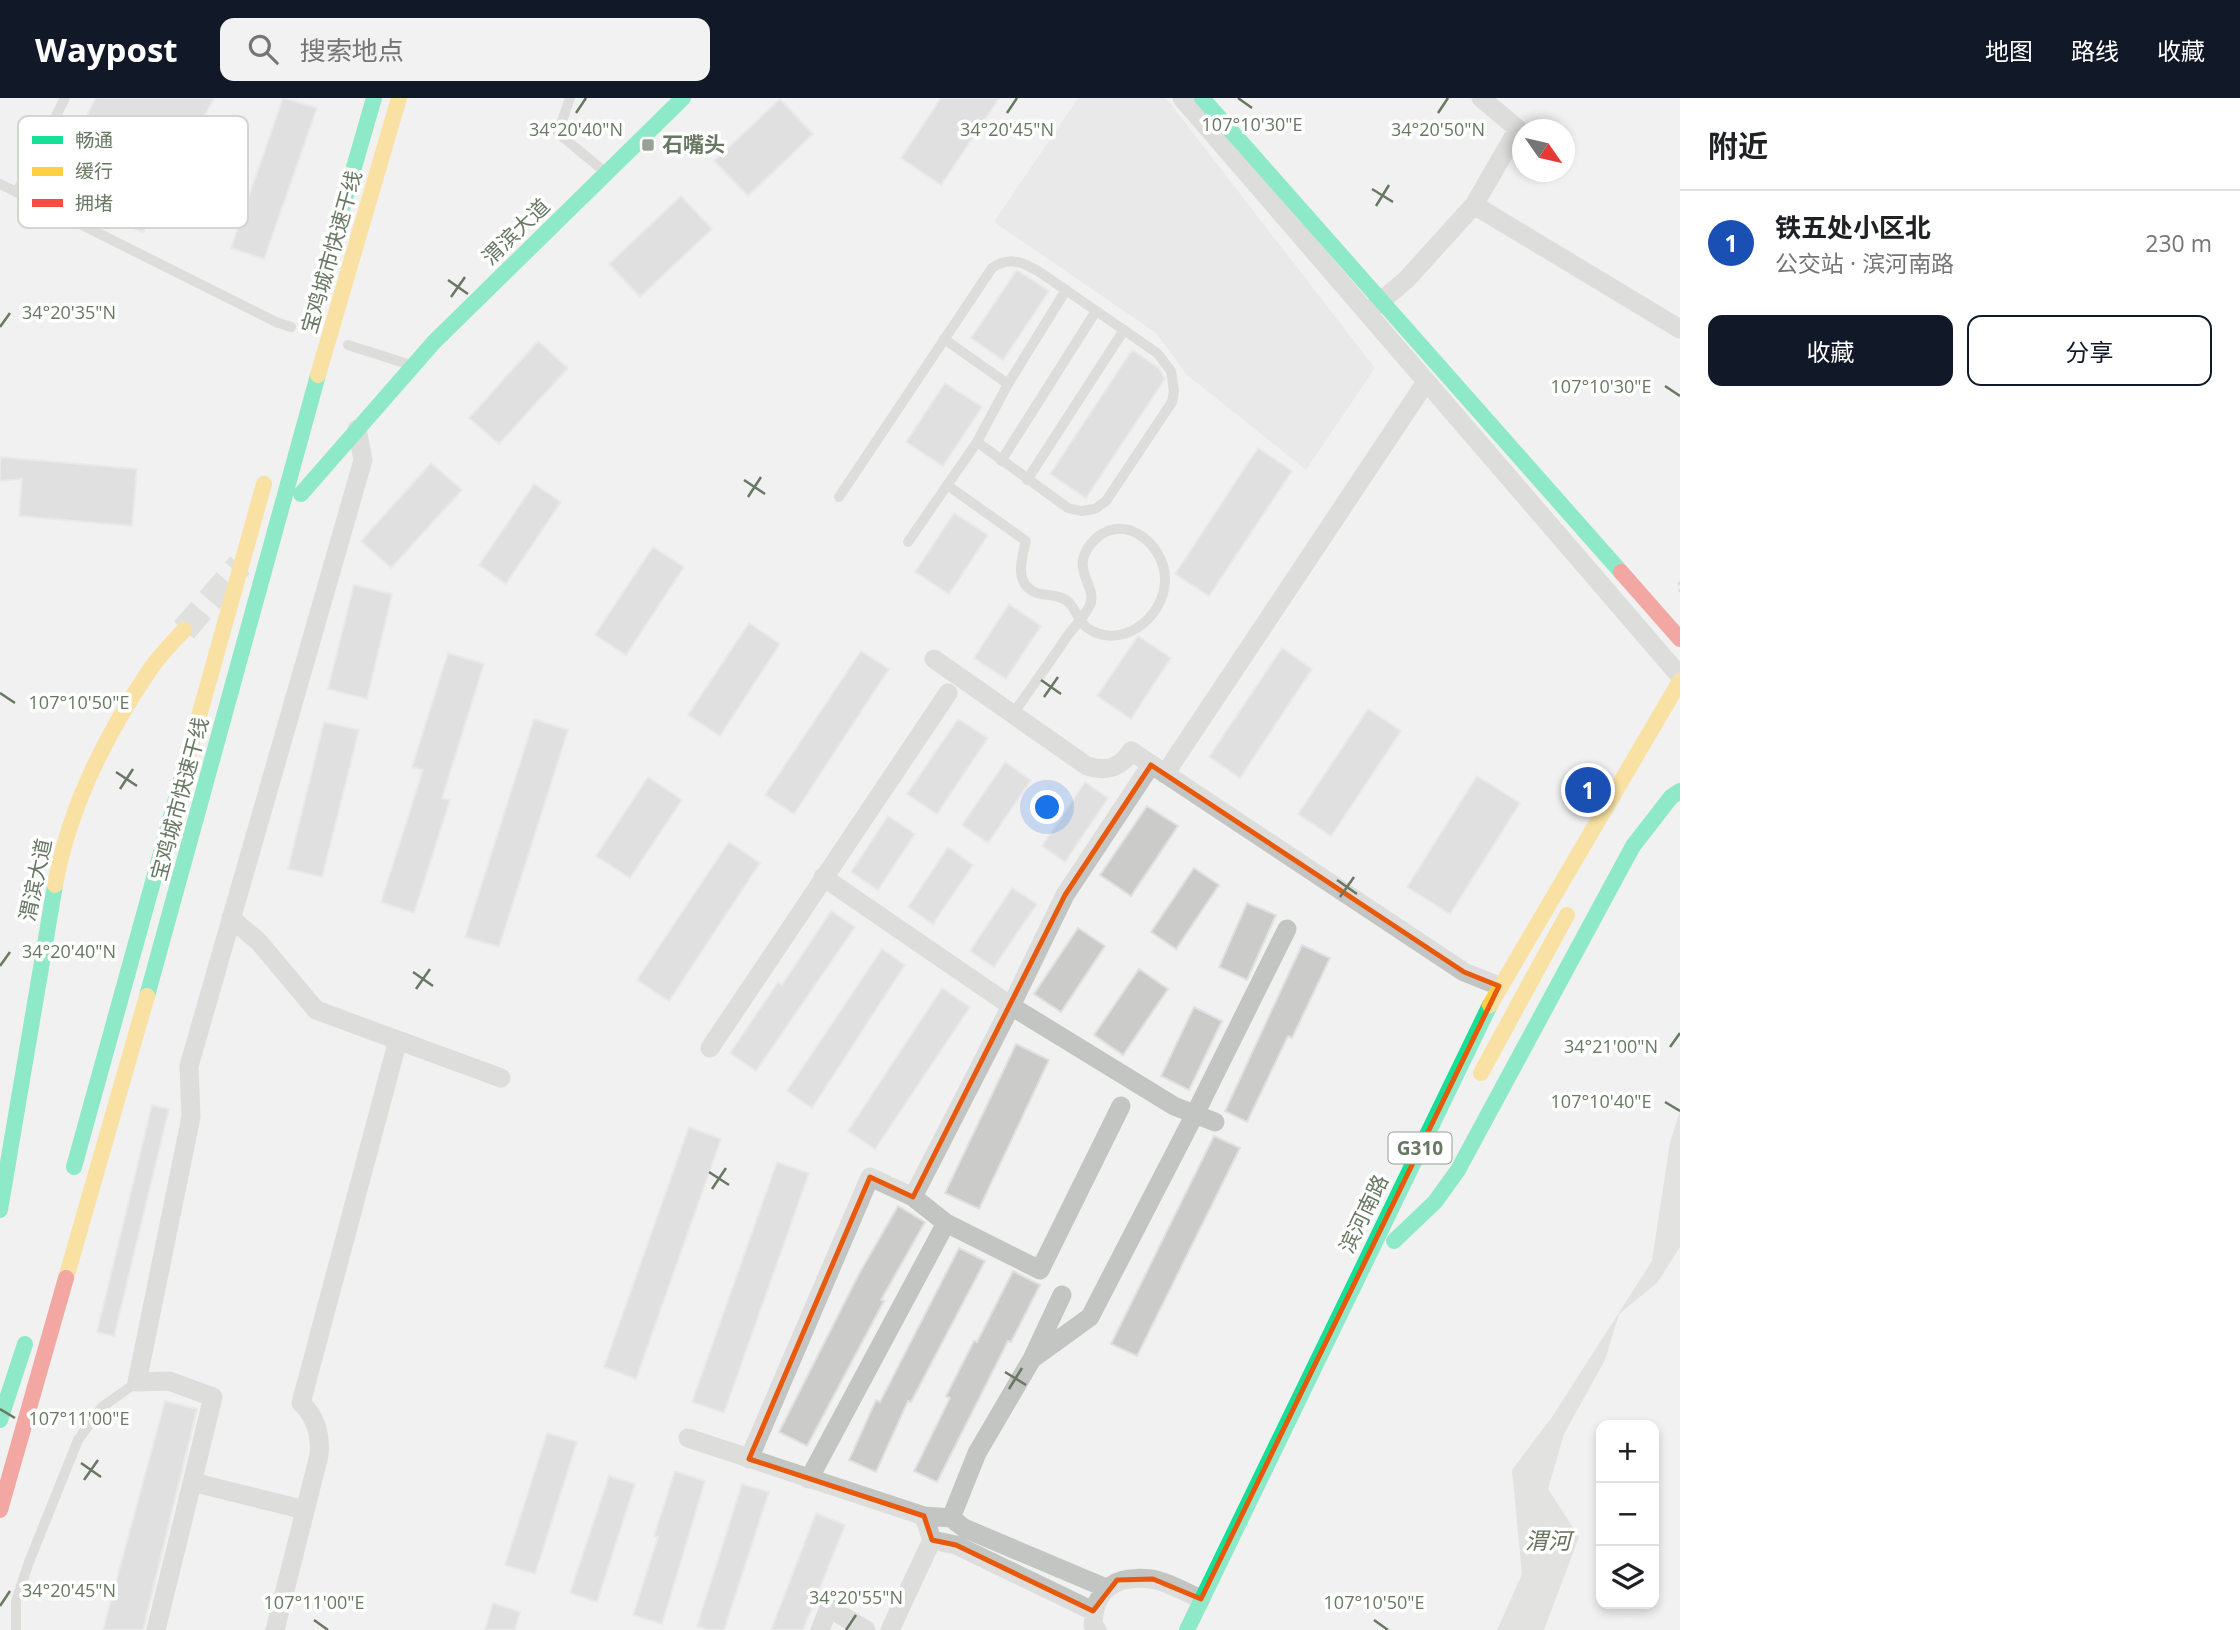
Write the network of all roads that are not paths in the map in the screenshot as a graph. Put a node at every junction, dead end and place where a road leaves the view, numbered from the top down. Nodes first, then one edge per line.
1 (65, 98) edge
2 (374, 98) edge
3 (398, 98) edge
4 (570, 98) edge
5 (683, 98) edge
6 (1182, 98) edge
7 (1202, 98) edge
8 (1481, 98) edge
9 (56, 116) edge
10 (606, 173) junction
11 (0, 184) edge
12 (17, 192) edge
13 (1474, 205) junction
14 (89, 228) edge
15 (1371, 265) dead end
16 (326, 266) dead end
17 (1066, 290) junction
18 (1096, 311) junction
19 (1367, 313) junction
20 (292, 327) dead end
21 (1680, 329) edge
22 (1124, 330) junction
23 (944, 339) junction
24 (348, 345) dead end
25 (413, 366) junction
26 (1426, 382) junction
27 (1008, 384) junction
28 (357, 429) junction
29 (977, 442) junction
30 (1000, 461) junction
31 (270, 464) dead end
32 (1027, 480) junction
33 (947, 485) junction
34 (301, 494) dead end
35 (839, 497) dead end
36 (908, 542) dead end
37 (1680, 620) edge
38 (1079, 621) junction
39 (184, 630) tunnel mouth
40 (1680, 639) edge
41 (934, 659) dead end
42 (1680, 679) edge
43 (948, 693) dead end
44 (1013, 714) junction
45 (1158, 770) junction
46 (1680, 791) edge
47 (823, 877) junction
48 (1573, 905) dead end
49 (231, 918) junction
50 (1287, 929) dead end
51 (1499, 986) junction
52 (1011, 1006) junction
53 (398, 1040) junction
54 (710, 1048) dead end
55 (501, 1078) dead end
56 (1475, 1084) dead end
57 (1121, 1106) dead end
58 (1195, 1114) junction
59 (1215, 1122) dead end
60 (69, 1188) dead end
61 (1419, 1193) dead end
62 (913, 1197) junction
63 (0, 1210) edge
64 (946, 1223) junction
65 (1062, 1295) dead end
66 (29, 1333) dead end
67 (1032, 1359) junction
68 (137, 1382) junction
69 (0, 1420) edge
70 (688, 1438) dead end
71 (749, 1459) junction
72 (809, 1479) junction
73 (192, 1482) junction
74 (0, 1510) edge
75 (305, 1510) junction
76 (924, 1516) junction
77 (951, 1518) junction
78 (1254, 1530) dead end
79 (932, 1540) junction
80 (1106, 1588) junction
81 (1201, 1600) junction
82 (1095, 1621) edge
83 (16, 1630) edge
84 (156, 1630) edge
85 (275, 1630) edge
86 (820, 1630) edge
87 (866, 1630) edge
88 (890, 1630) edge
89 (1187, 1630) edge
90 (1204, 1630) edge

1 - 9 lane
2 - 16 main road, 宝鸡城市快速干线
3 - 74 main road, 宝鸡城市快速干线
4 - 10 lane
5 - 10 main road, 渭滨大道
6 - 19 street
7 - 40 main road
8 - 13 street
10 - 25 main road, 渭滨大道
11 - 12 lane
13 - 19 street
13 - 21 street
14 - 20 lane
15 - 37 main road
17 - 18 lane
17 - 23 lane
17 - 27 lane
18 - 22 lane
18 - 30 lane
19 - 26 street
22 - 32 lane
22 - 32 lane
23 - 27 lane
23 - 35 lane
24 - 25 lane
25 - 28 main road, 渭滨大道
26 - 42 street
26 - 45 street
27 - 29 lane
28 - 34 main road, 渭滨大道
28 - 49 street
29 - 30 lane
29 - 33 lane
30 - 32 lane
31 - 60 main road, 宝鸡城市快速干线
33 - 36 lane
33 - 38 lane
38 - 38 lane
38 - 44 lane
39 - 63 main road, 渭滨大道
41 - 44 street
42 - 51 main road, 滨河南路 / G310
43 - 47 street
44 - 45 street
45 - 51 street
45 - 52 street
46 - 61 main road, 滨河南路 / G310
47 - 52 street
47 - 54 street
48 - 56 main road
49 - 53 street
49 - 68 street
50 - 58 street
51 - 81 main road, 滨河南路 / G310
52 - 58 street
52 - 62 street
53 - 55 street
53 - 75 street
57 - 64 street
58 - 59 street
58 - 67 street
62 - 64 street
62 - 71 street
64 - 72 street
65 - 67 street
66 - 69 main road
67 - 77 street
68 - 73 street
68 - 83 lane
70 - 71 street
71 - 72 street
72 - 76 street
73 - 75 street
73 - 84 street
75 - 85 street
76 - 77 street
76 - 79 street
77 - 80 street
78 - 90 main road
79 - 82 street
79 - 88 street
80 - 81 street
80 - 82 street
81 - 89 main road, 滨河南路 / G310
86 - 87 street

